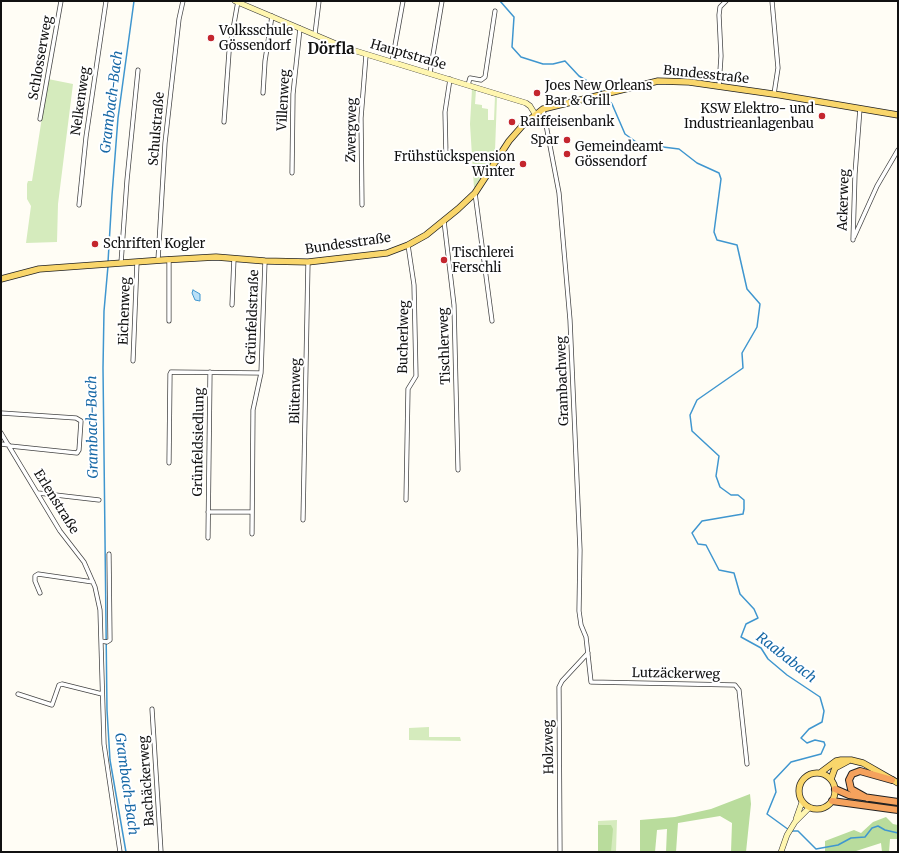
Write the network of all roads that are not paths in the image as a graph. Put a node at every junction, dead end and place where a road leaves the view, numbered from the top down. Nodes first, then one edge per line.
1 (61, 1) edge
2 (106, 1) edge
3 (183, 1) edge
4 (237, 1) edge
5 (319, 1) edge
6 (403, 1) edge
7 (442, 1) edge
8 (726, 1) edge
9 (772, 1) edge
10 (495, 11) dead end
11 (272, 16) junction
12 (300, 28) junction
13 (315, 34) junction
14 (366, 55) junction
15 (392, 62) junction
16 (138, 70) dead end
17 (430, 74) junction
18 (450, 79) junction
19 (468, 85) junction
20 (720, 86) junction
21 (263, 93) dead end
22 (774, 94) junction
23 (860, 108) junction
24 (543, 109) junction
25 (535, 114) junction
26 (898, 115) edge
27 (40, 119) dead end
28 (224, 122) dead end
29 (898, 150) edge
30 (446, 156) dead end
31 (292, 173) dead end
32 (475, 193) junction
33 (79, 205) dead end
34 (362, 205) dead end
35 (444, 221) junction
36 (408, 245) junction
37 (234, 258) junction
38 (169, 259) junction
39 (158, 260) junction
40 (265, 261) junction
41 (137, 262) junction
42 (308, 262) junction
43 (121, 263) junction
44 (1, 278) edge
45 (232, 305) dead end
46 (169, 321) dead end
47 (492, 321) dead end
48 (133, 361) dead end
49 (210, 372) junction
50 (261, 373) junction
51 (1, 413) edge
52 (1, 433) edge
53 (1, 444) edge
54 (10, 446) junction
55 (169, 463) dead end
56 (458, 470) dead end
57 (38, 493) junction
58 (99, 500) dead end
59 (406, 500) dead end
60 (208, 512) junction
61 (252, 512) junction
62 (303, 520) dead end
63 (252, 534) dead end
64 (208, 538) dead end
65 (109, 554) dead end
66 (93, 582) junction
67 (40, 593) dead end
68 (104, 642) junction
69 (588, 652) junction
70 (18, 694) dead end
71 (102, 694) junction
72 (152, 709) dead end
73 (849, 760) junction
74 (748, 764) dead end
75 (820, 773) junction
76 (831, 779) junction
77 (892, 780) junction
78 (898, 783) edge
79 (835, 788) junction
80 (867, 798) junction
81 (832, 801) junction
82 (802, 802) junction
83 (898, 802) edge
84 (809, 808) junction
85 (898, 810) edge
86 (795, 822) junction
87 (120, 852) edge
88 (162, 852) edge
89 (560, 852) edge
90 (781, 852) edge

1 - 27 street, Schlosserweg
2 - 33 street, Nelkenweg
3 - 39 street, Schulstraße
4 - 11 main road, Hauptstraße
4 - 28 street, Hauptstraße
5 - 13 street
6 - 15 street
7 - 17 street
8 - 20 street
9 - 22 street
10 - 19 street
11 - 12 main road, Hauptstraße
11 - 21 street
12 - 13 main road, Hauptstraße
12 - 31 street, Villenweg
13 - 14 main road, Hauptstraße
14 - 15 main road, Hauptstraße
14 - 34 street, Zwergweg
15 - 17 main road, Hauptstraße
16 - 43 street
17 - 18 main road, Hauptstraße
18 - 19 main road, Hauptstraße
18 - 30 street, Hauptstraße
19 - 25 main road, Hauptstraße
20 - 22 main road, Bundesstraße
20 - 24 main road, Bundesstraße
22 - 23 main road, Bundesstraße
23 - 26 main road, Bundesstraße
23 - 29 street, Ackerweg
24 - 25 main road, Bundesstraße
24 - 69 street, Grambachweg
25 - 32 main road, Bundesstraße
32 - 35 main road, Bundesstraße
32 - 47 street
35 - 36 main road, Bundesstraße
35 - 56 street, Tischlerweg
36 - 42 main road, Bundesstraße
36 - 59 street, Bucherlweg
37 - 38 main road, Bundesstraße
37 - 40 main road, Bundesstraße
37 - 45 street
38 - 39 main road, Bundesstraße
38 - 46 street
39 - 41 main road, Bundesstraße
40 - 42 main road, Bundesstraße
40 - 50 street, Grünfeldstraße
41 - 43 main road, Bundesstraße
41 - 48 street, Eichenweg
42 - 62 street, Blütenweg
43 - 44 main road, Bundesstraße
49 - 50 street, Grünfeldsiedlung
49 - 55 street, Grünfeldsiedlung
49 - 60 street, Grünfeldsiedlung
50 - 61 street, Grünfeldstraße
51 - 54 street
52 - 54 street, Erlenstraße
53 - 54 street
54 - 57 street, Erlenstraße
57 - 58 street
57 - 66 street, Erlenstraße
60 - 61 street, Grünfeldsiedlung
60 - 64 street, Grünfeldsiedlung
61 - 63 street, Grünfeldstraße
65 - 68 street, Erlenstraße
66 - 67 street
66 - 68 street, Erlenstraße
68 - 71 street, Erlenstraße
69 - 74 street, Lutzäckerweg
69 - 89 street, Holzweg
70 - 71 street
71 - 87 street, Erlenstraße
72 - 88 street, Bachäckerweg
73 - 75 main road
73 - 76 main road
73 - 77 main road
75 - 76 main road
75 - 82 main road
76 - 79 main road
77 - 78 main road
77 - 80 highway
79 - 80 highway
79 - 81 main road
80 - 83 highway
81 - 84 main road
81 - 85 highway
82 - 84 main road
82 - 86 main road
84 - 86 main road
86 - 90 main road

